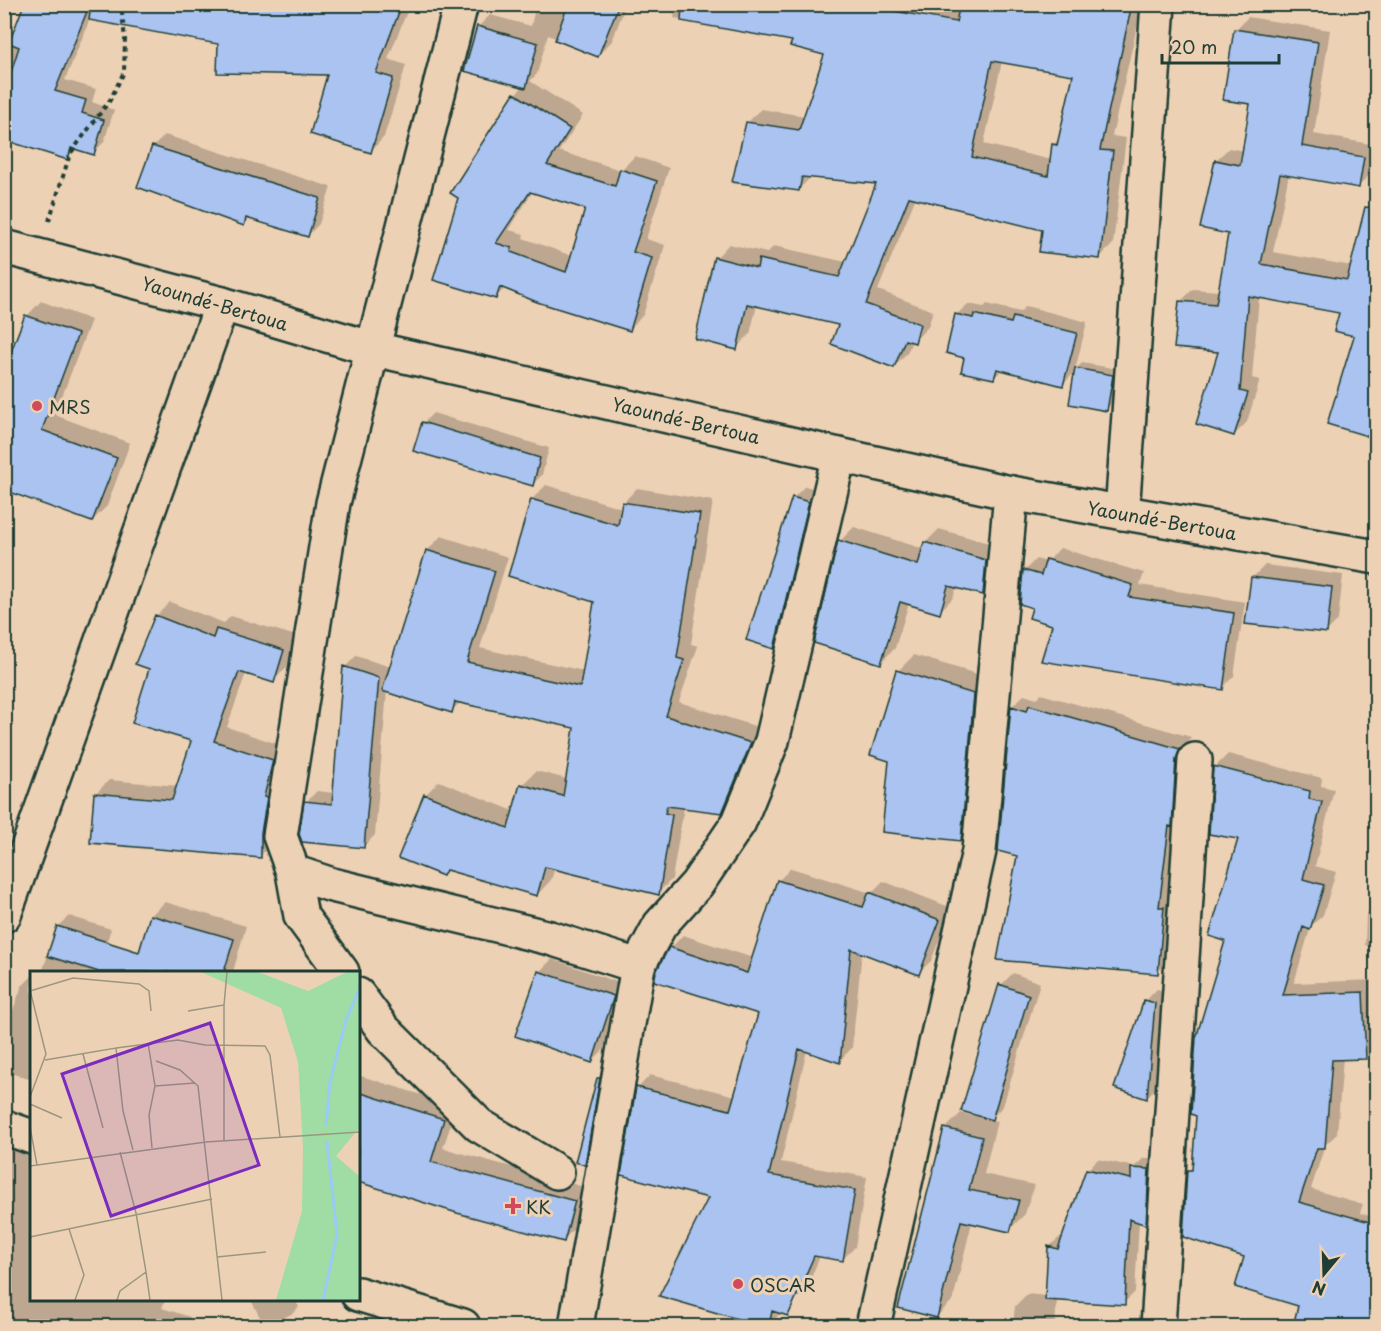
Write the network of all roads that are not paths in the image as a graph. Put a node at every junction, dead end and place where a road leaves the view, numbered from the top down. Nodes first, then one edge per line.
1 (461, 4) edge
2 (1158, 4) edge
3 (4, 247) edge
4 (222, 304) junction
5 (374, 349) junction
6 (839, 455) junction
7 (1011, 493) junction
8 (1122, 513) junction
9 (1377, 558) edge
10 (1195, 760) dead end
11 (293, 872) junction
12 (4, 915) edge
13 (638, 966) junction
14 (341, 971) edge
15 (360, 997) edge
16 (4, 1127) edge
17 (30, 1136) edge
18 (557, 1172) dead end
19 (360, 1295) edge
20 (463, 1326) edge
21 (576, 1326) edge
22 (873, 1326) edge
23 (1158, 1326) edge

1 - 5 main road
2 - 8 main road
3 - 4 main road, Yaoundé-Bertoua
4 - 5 main road, Yaoundé-Bertoua
4 - 12 main road
5 - 6 main road, Yaoundé-Bertoua
5 - 11 main road
6 - 7 main road, Yaoundé-Bertoua
6 - 13 main road
7 - 8 main road, Yaoundé-Bertoua
7 - 22 main road
8 - 9 main road, Yaoundé-Bertoua
10 - 23 main road
11 - 13 main road
11 - 14 main road
13 - 21 main road
15 - 18 main road
16 - 17 main road
19 - 20 main road

